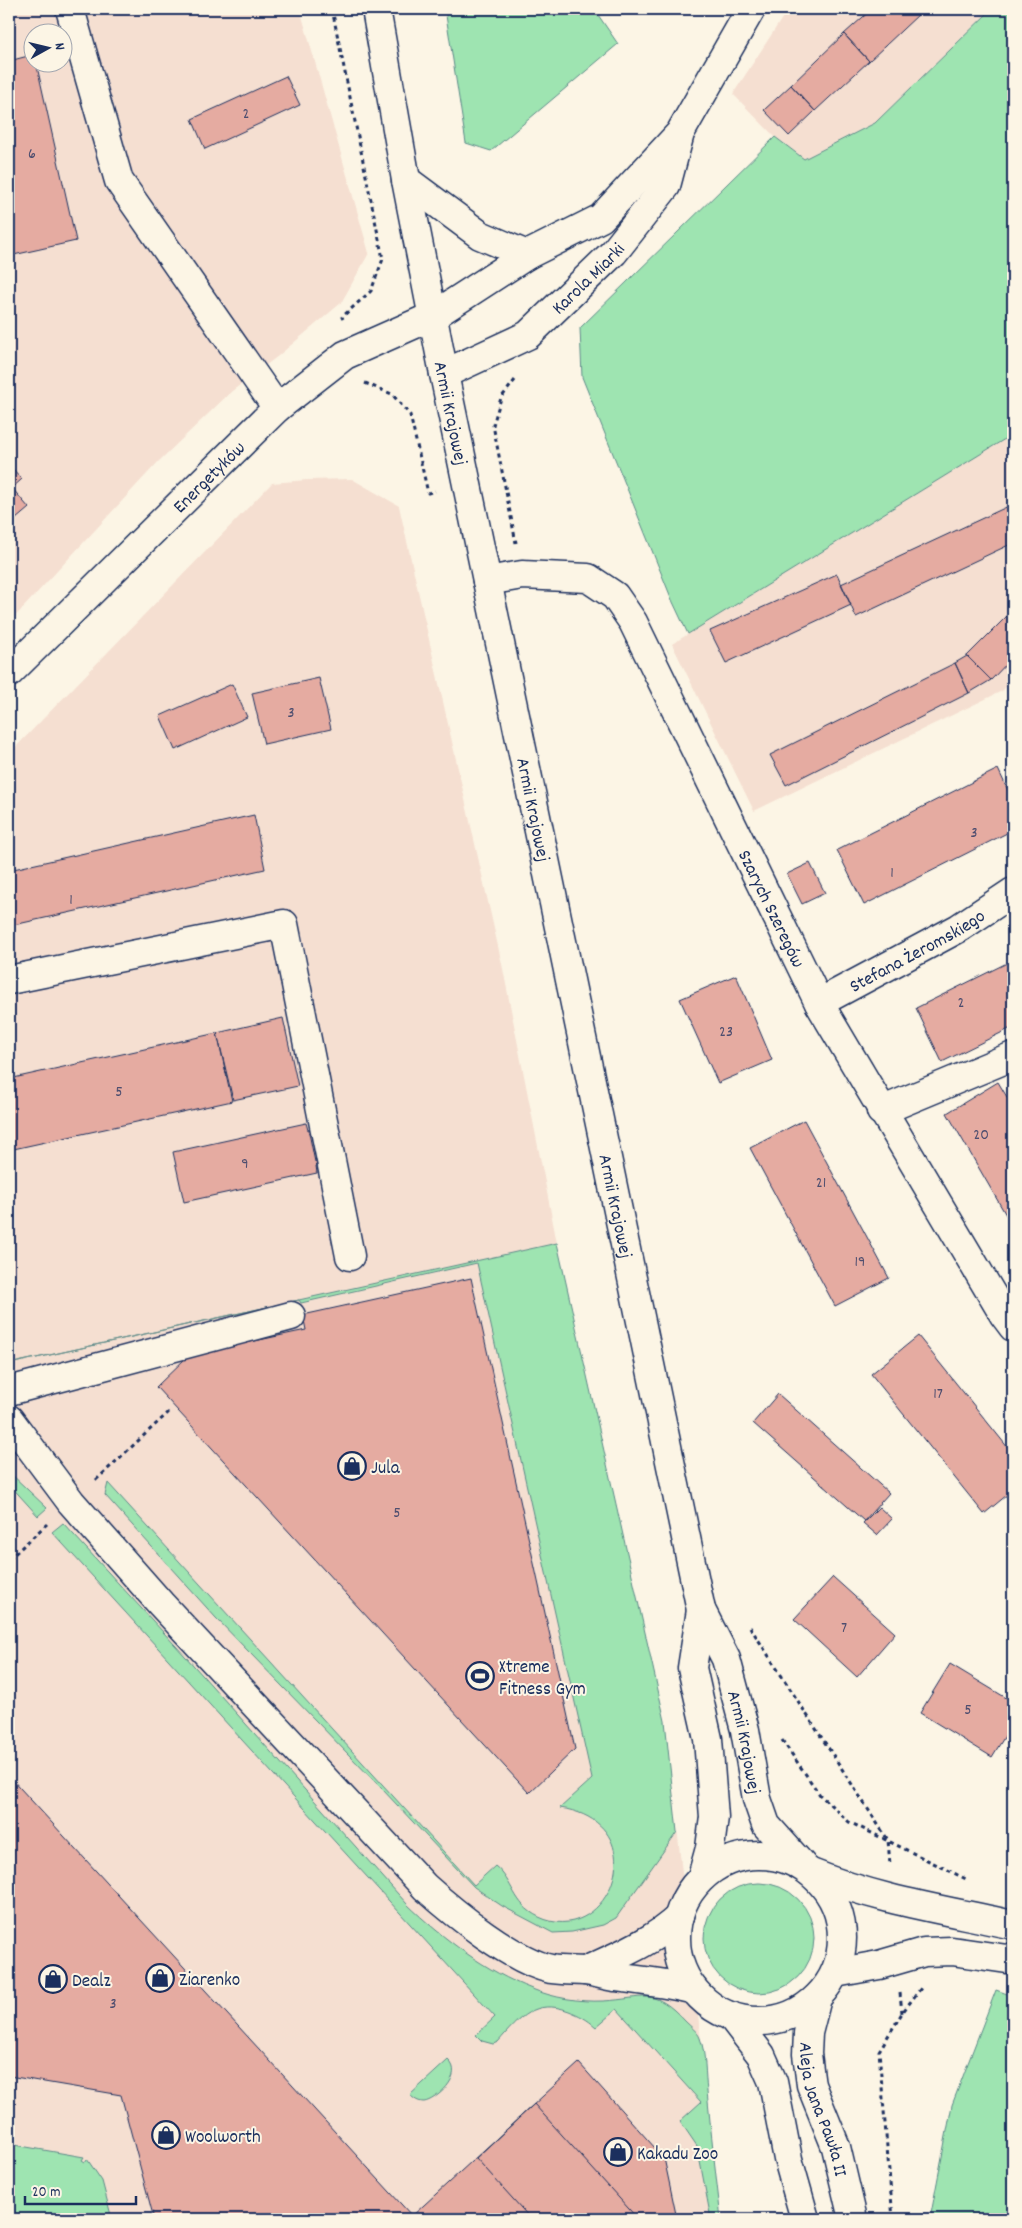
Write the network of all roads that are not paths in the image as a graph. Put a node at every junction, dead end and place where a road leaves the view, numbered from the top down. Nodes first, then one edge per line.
1 (70, 9) edge
2 (376, 9) edge
3 (751, 9) edge
4 (680, 133) junction
5 (406, 180) junction
6 (526, 255) junction
7 (433, 316) junction
8 (444, 374) junction
9 (277, 408) junction
10 (487, 581) junction
11 (9, 673) edge
12 (1013, 892) edge
13 (9, 980) edge
14 (819, 1004) junction
15 (1013, 1056) edge
16 (881, 1111) junction
17 (350, 1256) dead end
18 (290, 1316) dead end
19 (1013, 1327) edge
20 (9, 1391) edge
21 (9, 1418) edge
22 (701, 1610) junction
23 (808, 1870) junction
24 (702, 1877) junction
25 (678, 1916) junction
26 (1013, 1925) edge
27 (1013, 1957) edge
28 (585, 1971) junction
29 (835, 1973) junction
30 (694, 1990) junction
31 (817, 1998) junction
32 (731, 2016) junction
33 (805, 2219) edge
34 (853, 2219) edge

1 - 9 street
2 - 5 street, Armii Krajowej
3 - 4 street, Karola Miarki
4 - 6 street, Karola Miarki
4 - 8 street, Karola Miarki
5 - 6 street
5 - 7 street, Armii Krajowej
6 - 7 street, Karola Miarki
7 - 8 street, Armii Krajowej
7 - 9 street, Energetyków
8 - 10 street, Armii Krajowej
9 - 11 street, Energetyków
10 - 14 street, Szarych Szeregów
10 - 22 street, Armii Krajowej
12 - 14 street, Stefana Żeromskiego
13 - 17 street
14 - 16 street, Szarych Szeregów
15 - 16 street
16 - 19 street, Szarych Szeregów
18 - 20 street
21 - 28 street
22 - 23 street, Armii Krajowej
22 - 24 street, Armii Krajowej
23 - 24 street
23 - 26 street
23 - 29 street
24 - 25 street
25 - 28 street
25 - 30 street
27 - 29 street
28 - 30 street
29 - 31 street
30 - 32 street
31 - 32 street
31 - 34 street, Aleja Jana Pawła II
32 - 33 street

